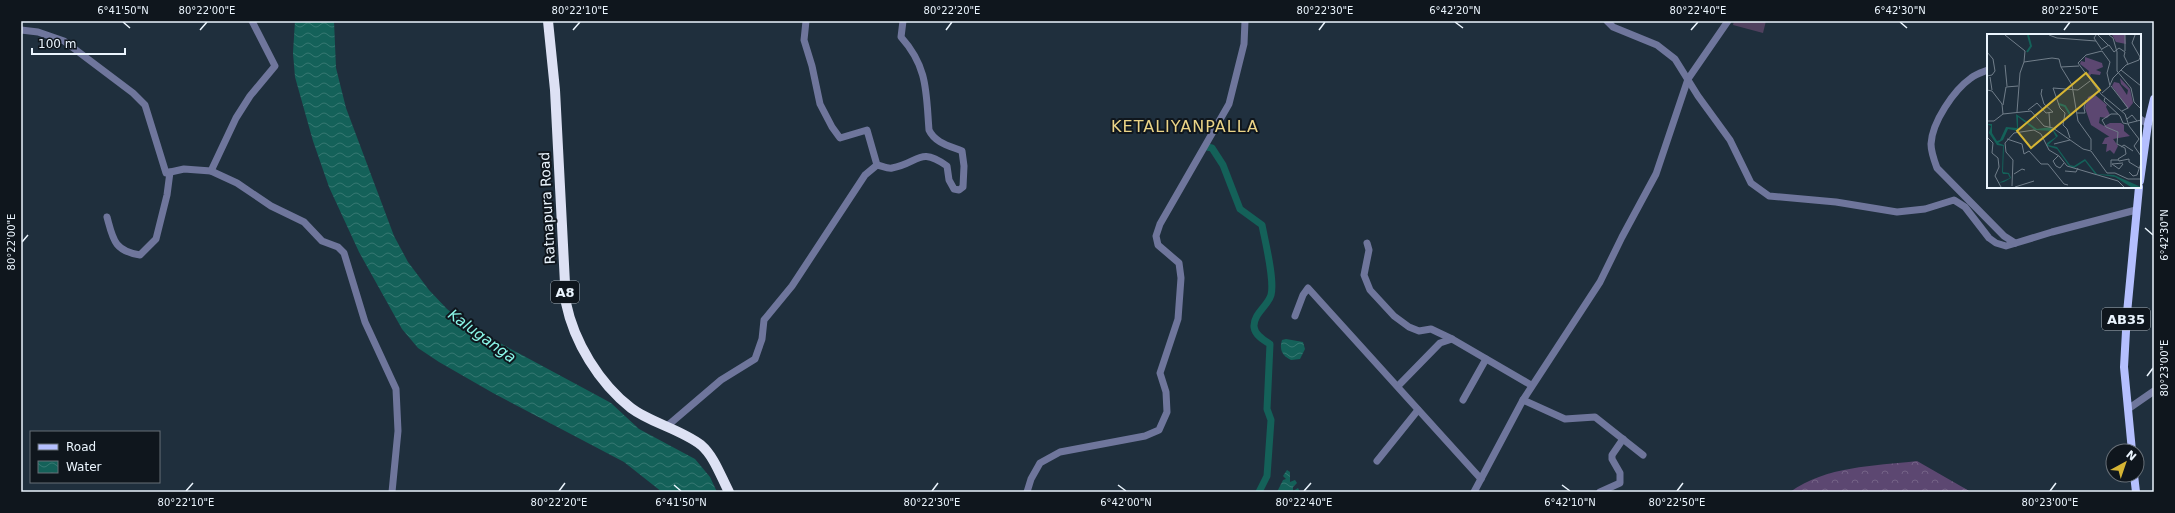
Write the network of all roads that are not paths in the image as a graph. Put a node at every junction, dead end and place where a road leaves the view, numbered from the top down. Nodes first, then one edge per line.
1 (252, 21) edge
2 (548, 21) edge
3 (806, 21) edge
4 (903, 21) edge
5 (1245, 21) edge
6 (1607, 21) edge
7 (1728, 21) edge
8 (21, 30) edge
9 (1987, 70) edge
10 (1688, 79) junction
11 (2154, 99) edge
12 (2141, 120) edge
13 (2148, 124) junction
14 (877, 165) junction
15 (212, 171) junction
16 (170, 172) junction
17 (2141, 174) edge
18 (2139, 188) edge
19 (2136, 210) junction
20 (107, 216) dead end
21 (1367, 243) dead end
22 (2015, 243) junction
23 (1295, 316) dead end
24 (1452, 339) junction
25 (1486, 359) junction
26 (1532, 385) junction
27 (1398, 386) junction
28 (2154, 391) edge
29 (1463, 400) dead end
30 (1523, 400) junction
31 (2128, 409) junction
32 (1418, 410) junction
33 (666, 427) junction
34 (1623, 439) junction
35 (2131, 443) edge
36 (1643, 455) dead end
37 (1377, 461) dead end
38 (1481, 479) junction
39 (392, 492) edge
40 (729, 492) edge
41 (1027, 492) edge
42 (1474, 492) edge
43 (1600, 492) edge

1 - 15 street
2 - 33 highway, Ratnapura Road / A8
3 - 14 street
4 - 14 street
5 - 41 street
6 - 10 street
7 - 10 street
8 - 16 street
9 - 22 street
10 - 22 street
10 - 26 street
11 - 13 main road
12 - 13 street
13 - 17 main road
14 - 33 street
15 - 16 street
15 - 39 street
16 - 20 street
18 - 19 main road, AB35
19 - 22 street
19 - 31 main road, AB35
21 - 24 street
23 - 27 street
24 - 25 street
24 - 27 street
25 - 26 street
25 - 29 street
26 - 30 street
27 - 32 street
28 - 31 street
30 - 34 street
30 - 38 street
31 - 35 main road, AB35
32 - 37 street
32 - 38 street
33 - 40 highway, Ratnapura Road / A8
34 - 36 street
34 - 43 street
38 - 42 street

